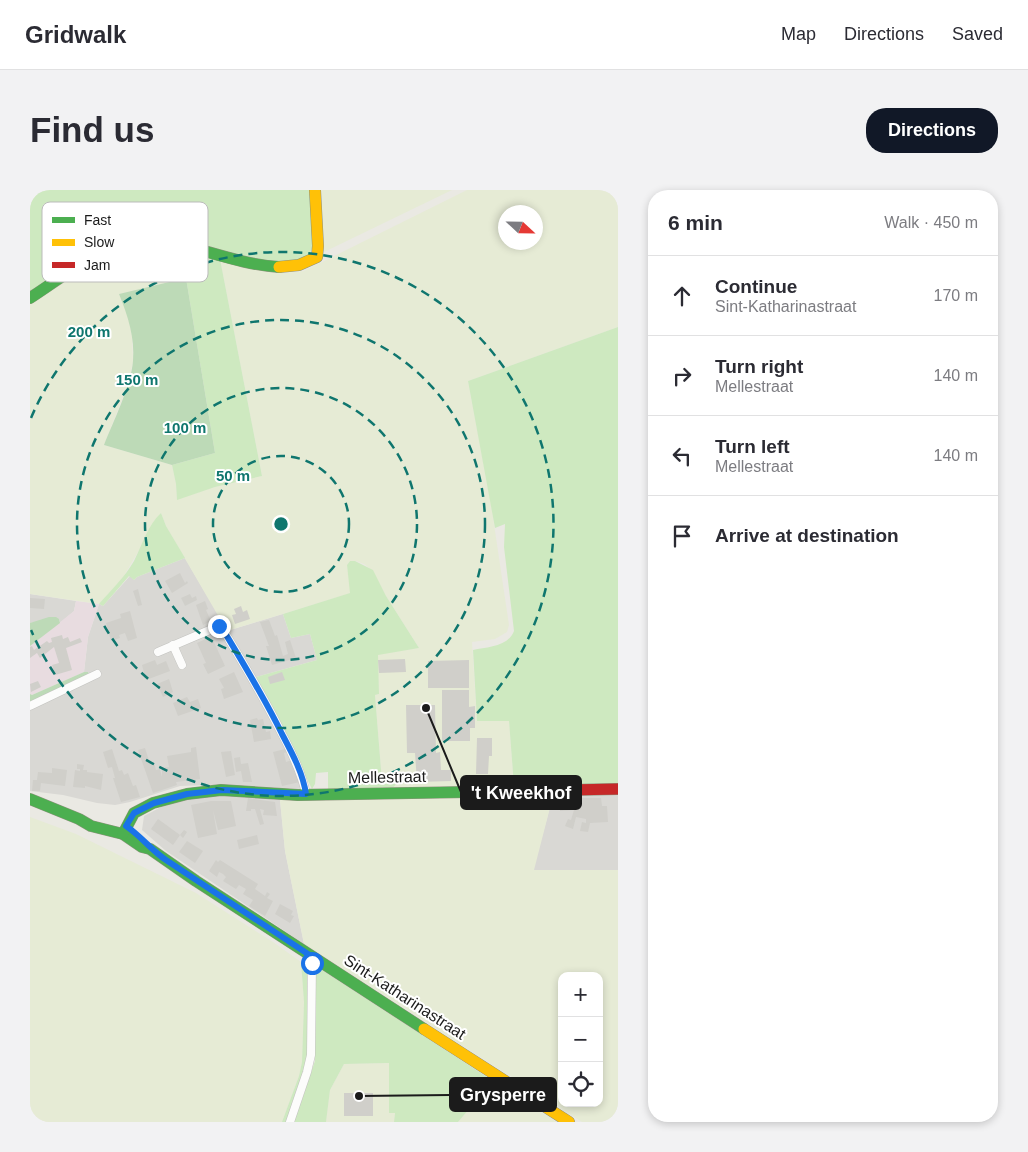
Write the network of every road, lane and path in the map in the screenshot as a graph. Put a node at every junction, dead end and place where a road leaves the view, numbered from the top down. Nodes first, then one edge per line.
1 (315, 190) edge
2 (208, 252) edge
3 (55, 282) edge
4 (30, 298) edge
5 (174, 645) junction
6 (158, 652) dead end
7 (182, 665) dead end
8 (97, 674) dead end
9 (30, 706) edge
10 (618, 789) edge
11 (306, 794) junction
12 (30, 799) edge
13 (124, 830) junction
14 (314, 958) junction
15 (290, 1122) edge
16 (569, 1122) edge

1 - 2 street
3 - 4 street
5 - 6 street
5 - 7 street
5 - 11 street
8 - 9 street
10 - 11 street, Mellestraat
11 - 13 street, Mellestraat
12 - 13 street
13 - 14 street, Sint-Katharinastraat
14 - 15 street
14 - 16 street, Sint-Katharinastraat

